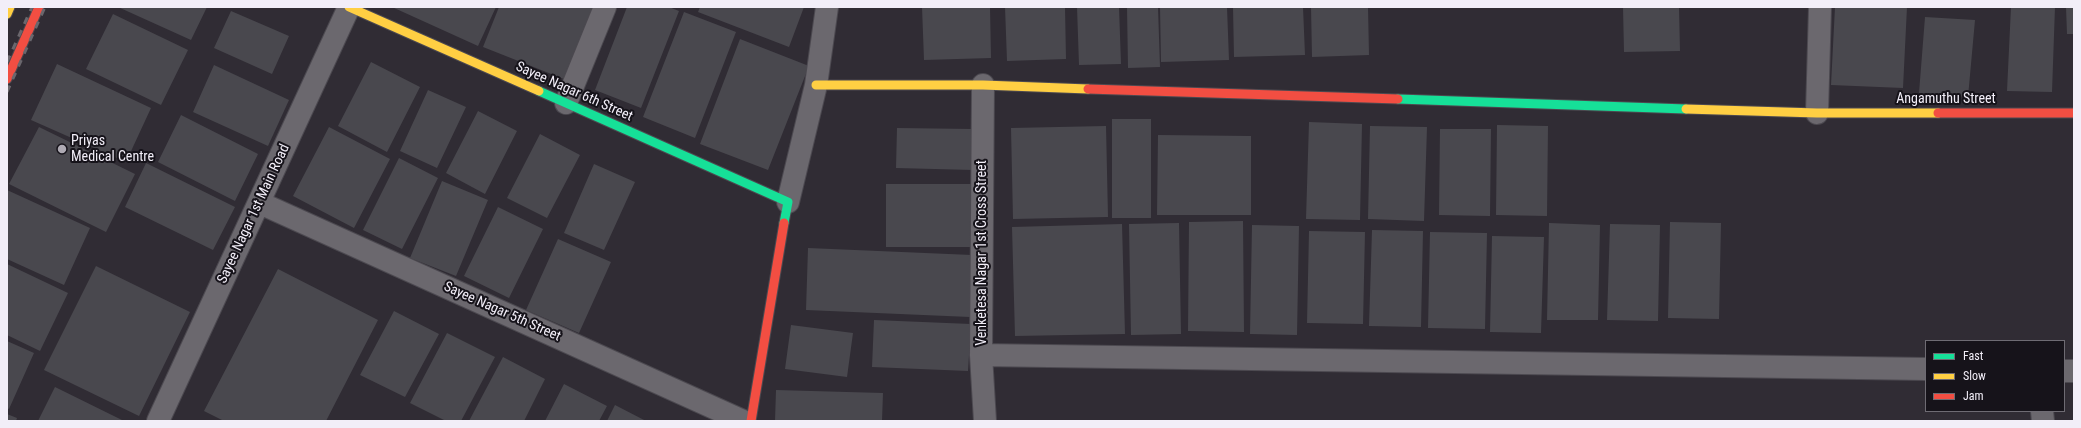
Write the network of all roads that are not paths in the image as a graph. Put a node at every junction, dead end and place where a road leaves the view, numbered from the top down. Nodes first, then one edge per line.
1 (10, 7) edge
2 (39, 7) edge
3 (349, 7) edge
4 (605, 7) edge
5 (827, 7) edge
6 (1820, 7) edge
7 (7, 14) edge
8 (7, 78) edge
9 (816, 85) junction
10 (983, 85) junction
11 (566, 103) junction
12 (1817, 113) junction
13 (2074, 113) edge
14 (788, 202) junction
15 (260, 203) junction
16 (981, 355) junction
17 (1925, 369) edge
18 (159, 421) edge
19 (743, 421) edge
20 (751, 421) edge
21 (985, 421) edge

1 - 7 street
2 - 8 street
3 - 11 street, Sayee Nagar 6th Street
3 - 15 street, Sayee Nagar 1st Main Road
4 - 11 street
5 - 9 street
6 - 12 street
9 - 10 street, Angamuthu Street
9 - 14 street
10 - 12 street, Angamuthu Street
10 - 16 street, Venketesa Nagar 1st Cross Street
11 - 14 street, Sayee Nagar 6th Street
12 - 13 street, Angamuthu Street
14 - 20 street
15 - 18 street, Sayee Nagar 1st Main Road
15 - 19 street, Sayee Nagar 5th Street
16 - 17 street
16 - 21 street, Venketesa Nagar 1st Cross Street

